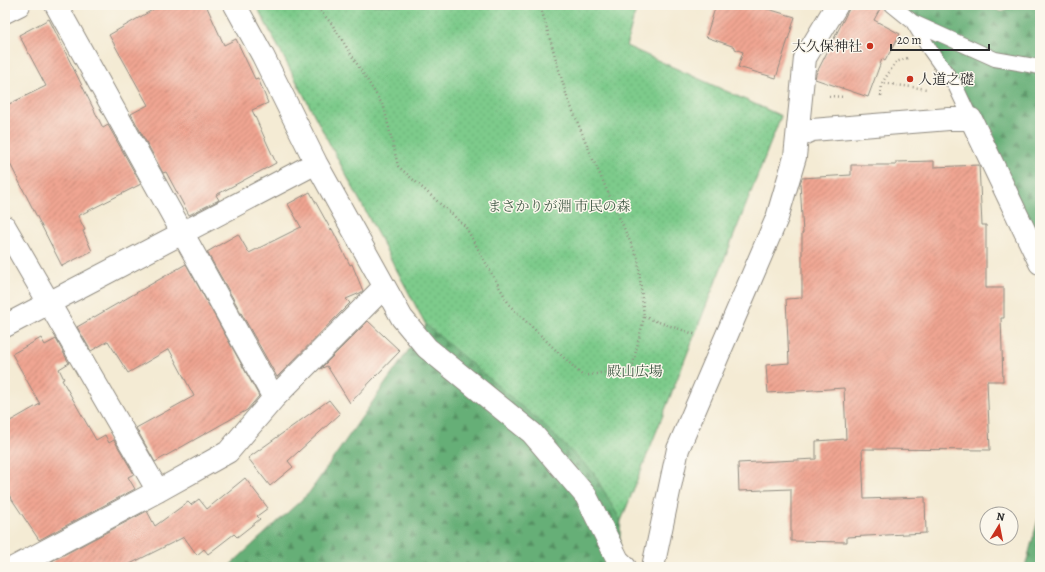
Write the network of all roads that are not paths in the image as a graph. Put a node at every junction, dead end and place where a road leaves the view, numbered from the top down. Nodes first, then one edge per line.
1 (19, 5) edge
2 (56, 5) edge
3 (236, 5) edge
4 (837, 5) edge
5 (892, 5) edge
6 (5, 12) edge
7 (913, 22) junction
8 (1040, 67) edge
9 (971, 119) junction
10 (796, 136) junction
11 (316, 163) junction
12 (5, 227) edge
13 (182, 233) junction
14 (1040, 263) edge
15 (384, 287) junction
16 (49, 303) junction
17 (5, 326) edge
18 (274, 398) junction
19 (158, 491) junction
20 (5, 562) edge
21 (8, 567) edge
22 (15, 567) edge
23 (625, 567) edge
24 (653, 567) edge

1 - 6 street
2 - 13 street
3 - 11 street
4 - 10 street
5 - 7 lane
7 - 8 lane
7 - 9 lane
9 - 10 street
9 - 14 street
10 - 24 street
11 - 13 street
11 - 15 street
12 - 16 street
13 - 16 street
13 - 18 street
15 - 18 street
15 - 23 street
16 - 17 street
16 - 19 street
18 - 19 street
19 - 22 street
20 - 21 street

